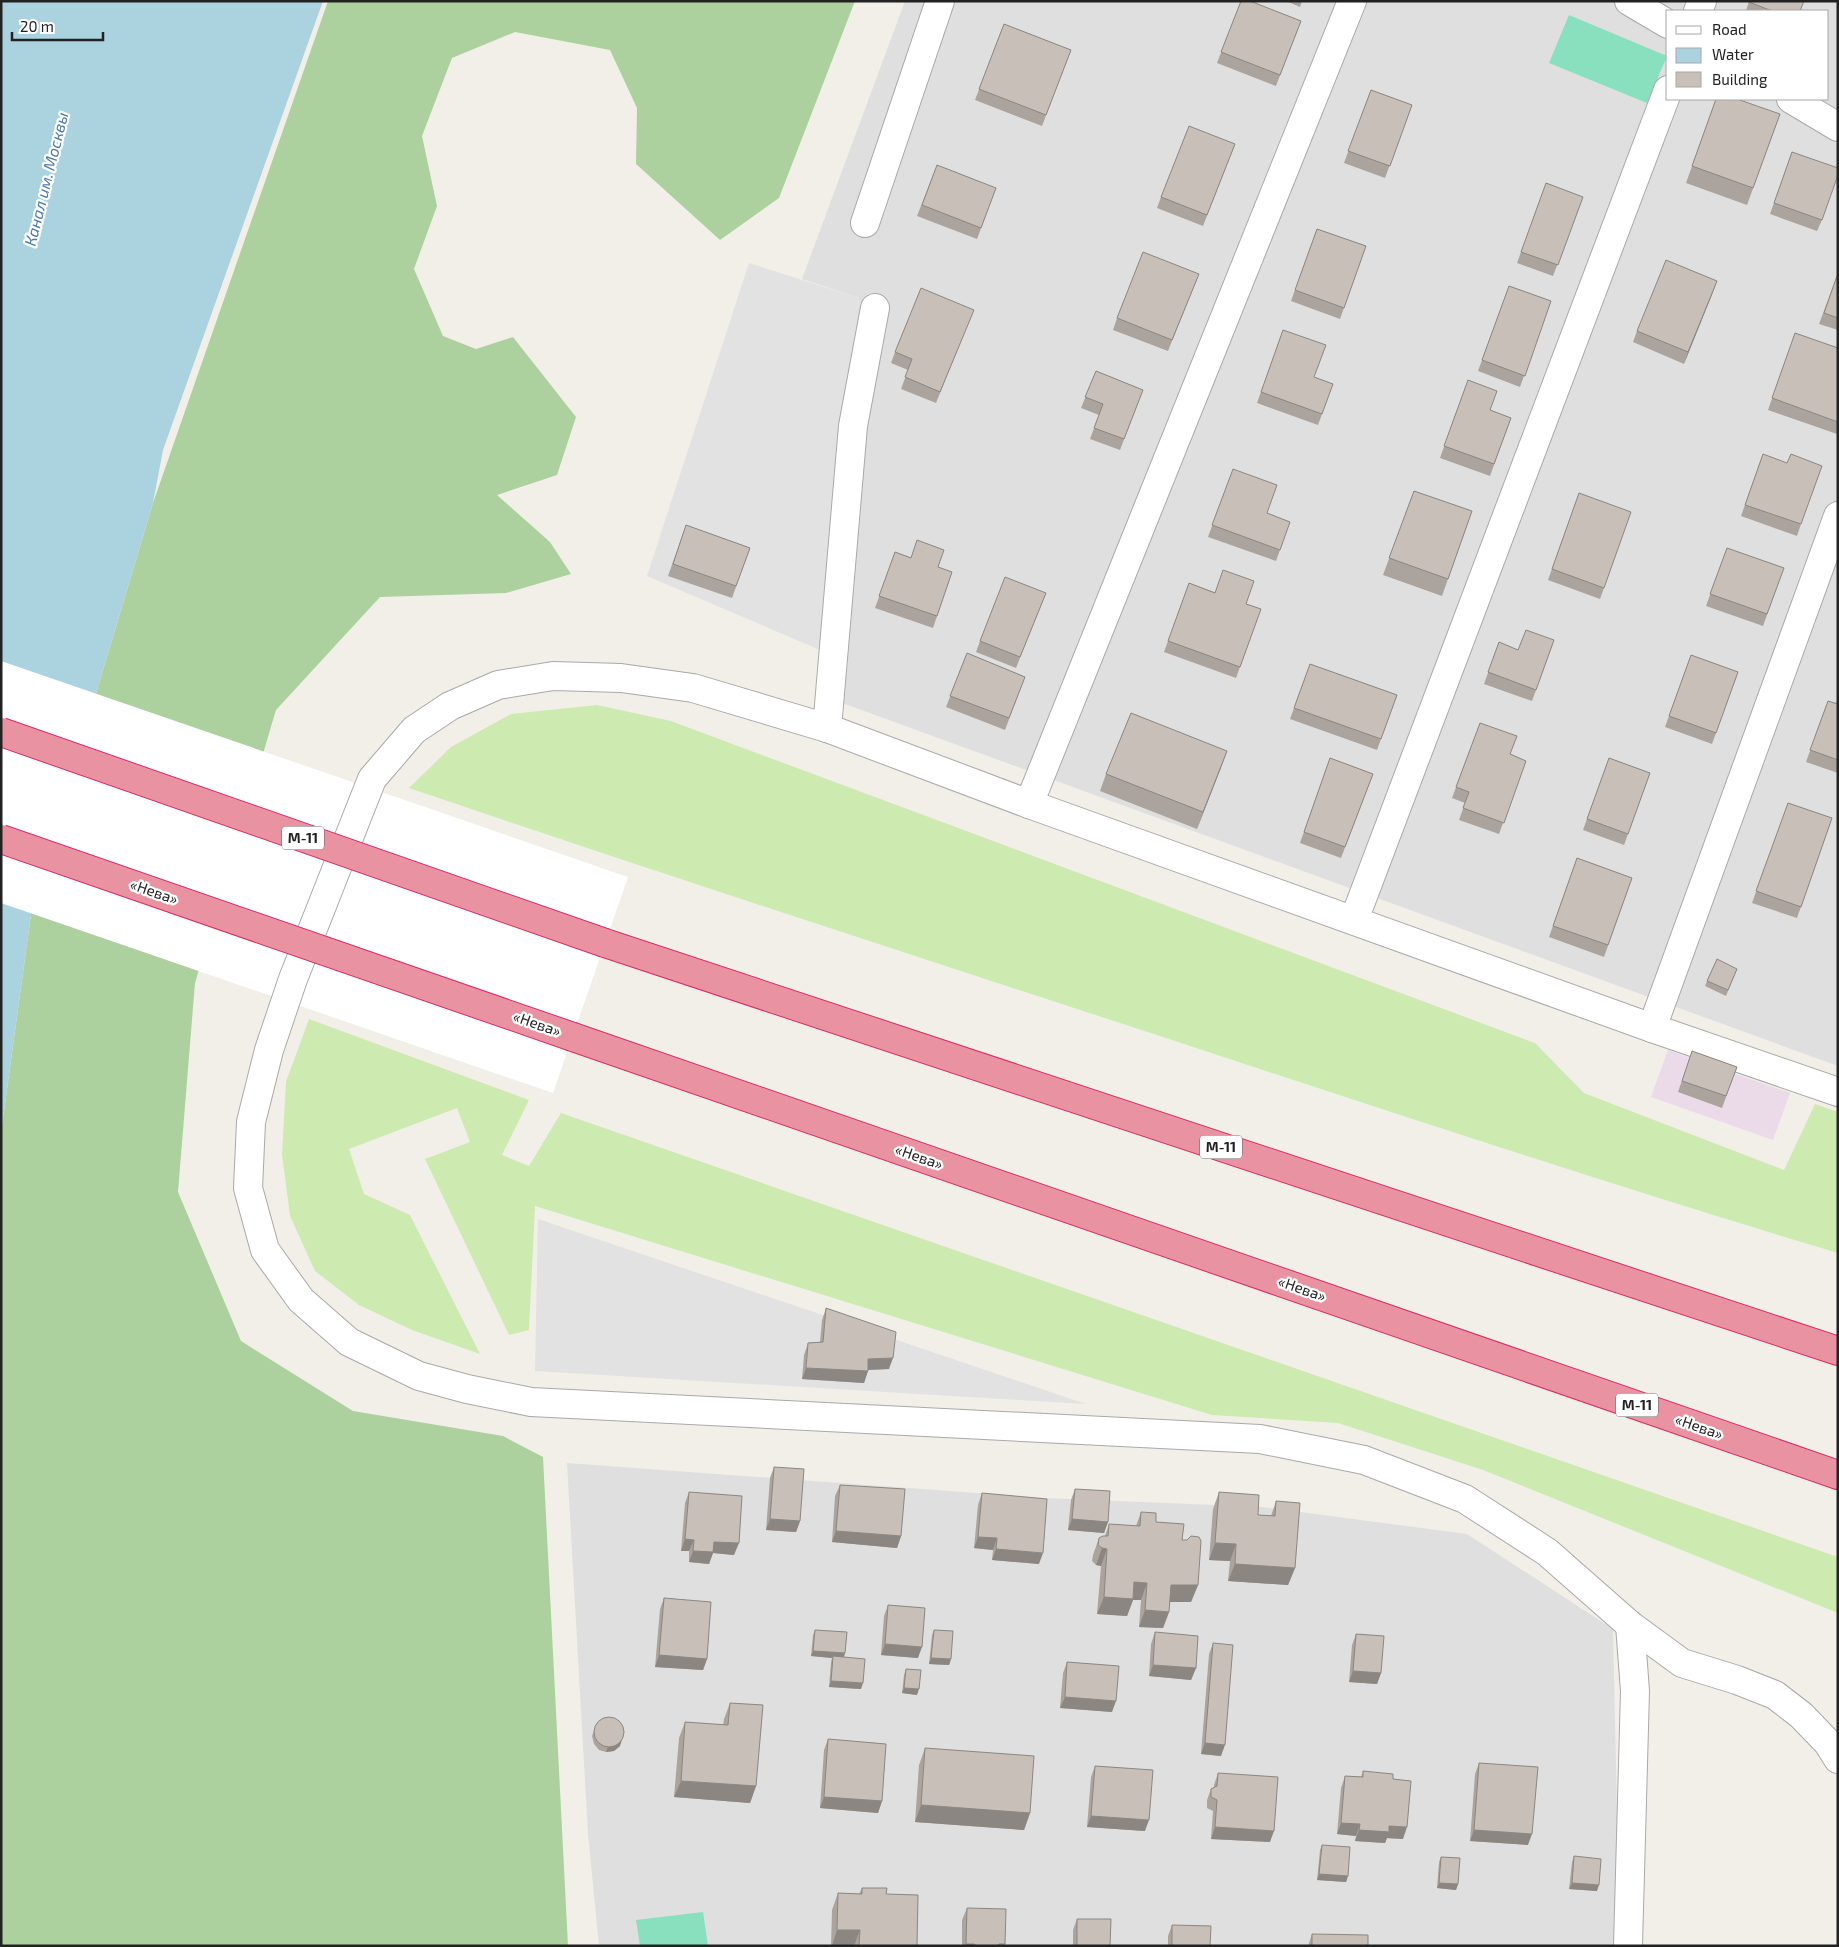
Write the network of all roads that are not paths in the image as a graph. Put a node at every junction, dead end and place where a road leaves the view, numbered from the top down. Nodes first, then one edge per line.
1 (940, 1) edge
2 (1352, 1) edge
3 (1629, 1) edge
4 (1666, 23) edge
5 (1666, 95) edge
6 (1793, 100) edge
7 (1838, 127) edge
8 (865, 223) dead end
9 (875, 308) dead end
10 (1838, 516) edge
11 (827, 728) junction
12 (1, 732) edge
13 (1029, 804) junction
14 (1, 839) edge
15 (1354, 920) junction
16 (1652, 1028) junction
17 (1838, 1092) edge
18 (1838, 1351) edge
19 (1838, 1475) edge
20 (1630, 1625) junction
21 (1838, 1759) edge
22 (1628, 1946) edge

1 - 8 street
2 - 13 street
3 - 4 street
5 - 15 street
6 - 7 street
9 - 11 street
10 - 16 street
11 - 13 street
11 - 20 street
12 - 18 highway, М-11, bridge
13 - 15 street
14 - 19 highway, «Нева» / М-11, bridge
15 - 16 street
16 - 17 street
20 - 21 street
20 - 22 street

